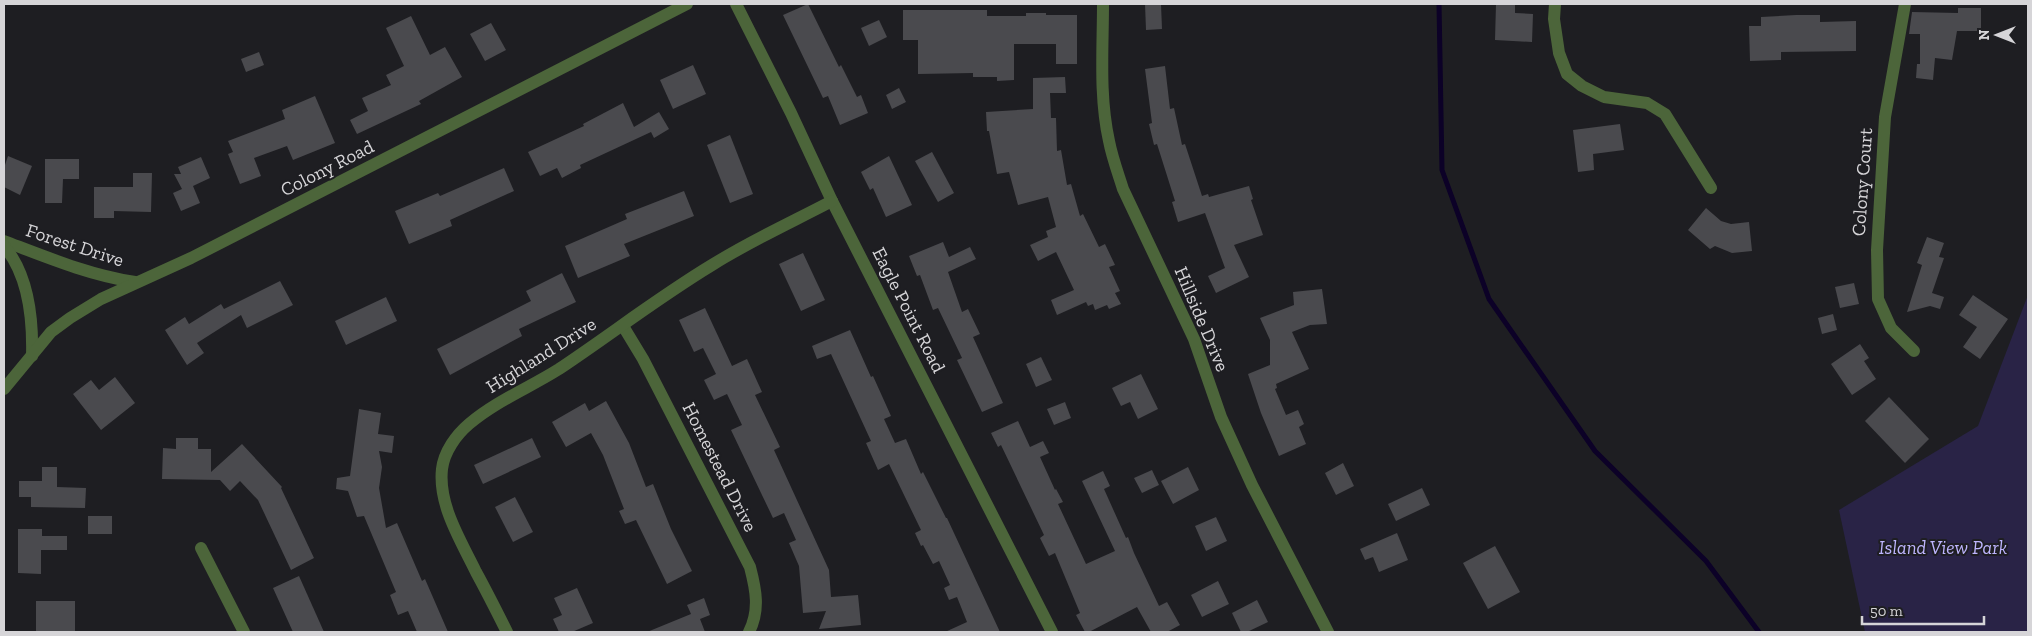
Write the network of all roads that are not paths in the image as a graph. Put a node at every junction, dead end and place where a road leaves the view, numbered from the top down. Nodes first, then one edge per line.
1 (688, 4) edge
2 (736, 4) edge
3 (1103, 4) edge
4 (1555, 4) edge
5 (1904, 4) edge
6 (1711, 188) dead end
7 (832, 201) junction
8 (4, 241) edge
9 (4, 246) edge
10 (134, 282) junction
11 (623, 326) junction
12 (1914, 351) dead end
13 (32, 356) junction
14 (4, 389) edge
15 (201, 548) dead end
16 (244, 632) edge
17 (507, 632) edge
18 (749, 632) edge
19 (1052, 632) edge
20 (1328, 632) edge

1 - 10 street, Colony Road
2 - 7 street, Eagle Point Road
3 - 20 street, Hillside Drive
4 - 6 street
5 - 12 street, Colony Court
7 - 11 street, Highland Drive
7 - 19 street, Eagle Point Road
8 - 10 street, Forest Drive
9 - 13 street, Forest Drive
10 - 13 street, Colony Road
11 - 17 street, Highland Drive
11 - 18 street, Homestead Drive
13 - 14 street, Colony Road
15 - 16 street

